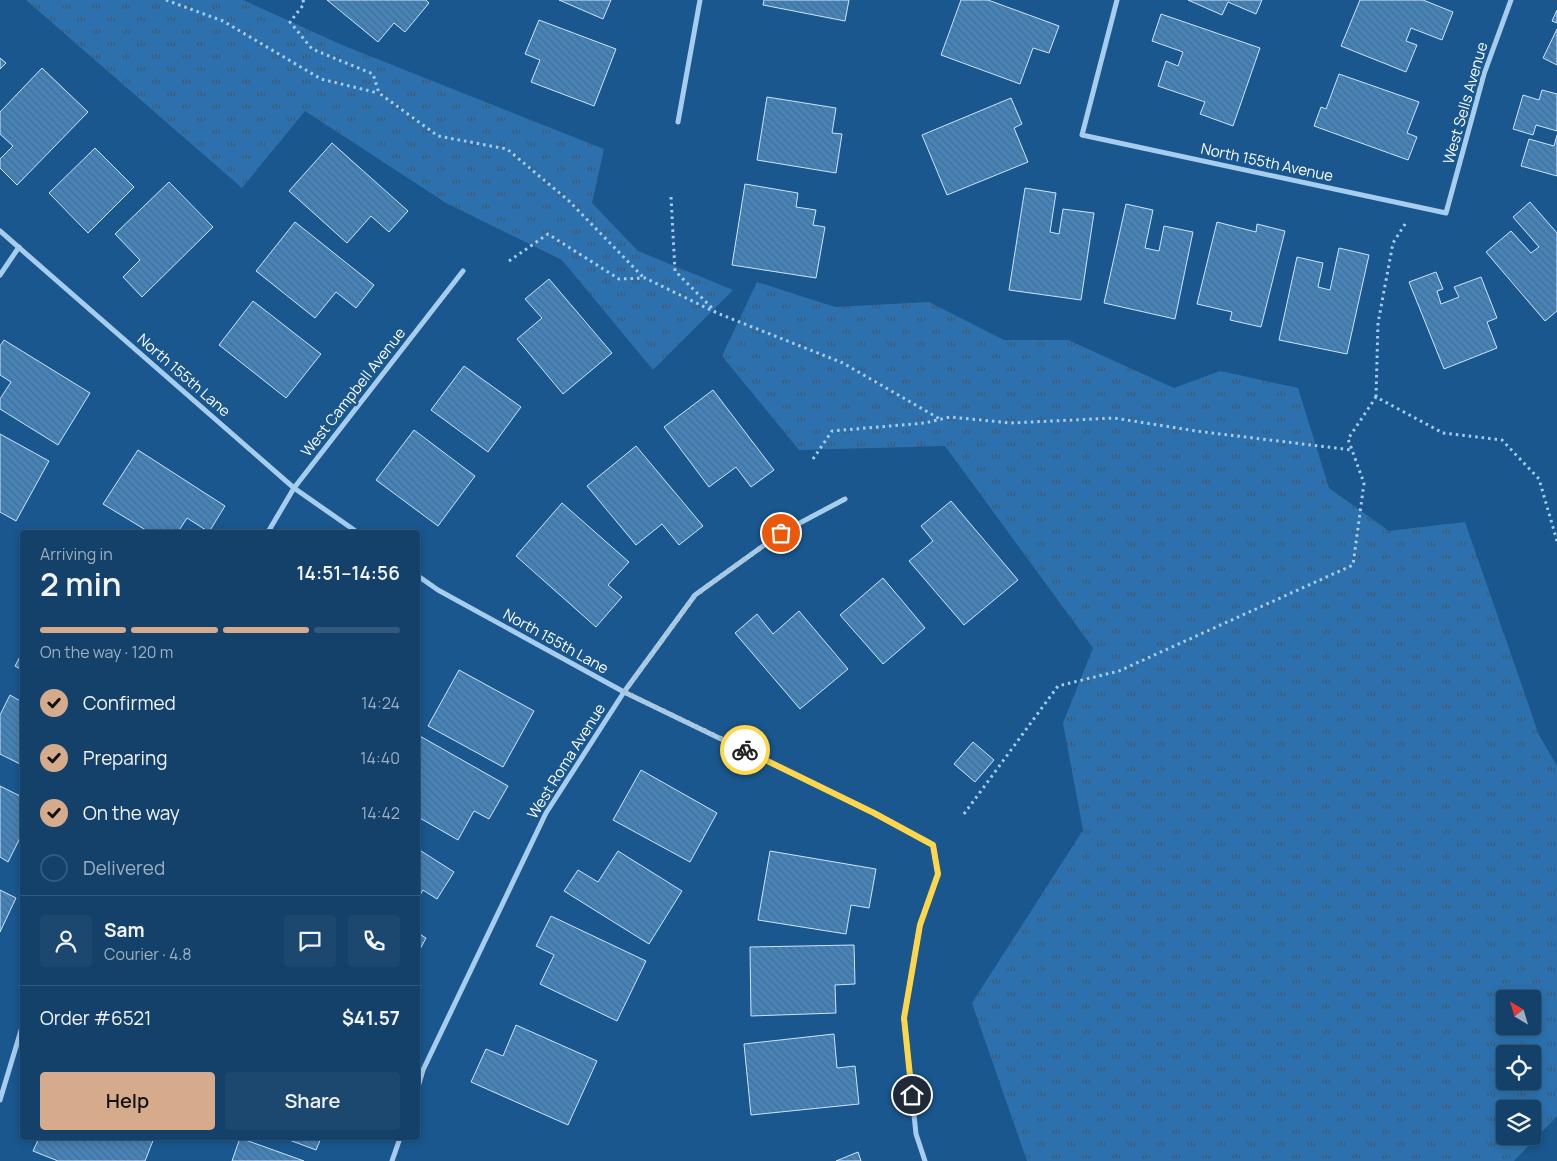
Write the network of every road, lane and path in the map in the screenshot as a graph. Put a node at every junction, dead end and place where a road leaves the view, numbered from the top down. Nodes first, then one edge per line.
1 (166, 0) edge
2 (303, 0) edge
3 (700, 0) edge
4 (1117, 0) edge
5 (1511, 0) edge
6 (379, 93) junction
7 (678, 122) dead end
8 (671, 197) dead end
9 (1416, 207) junction
10 (1446, 213) joint
11 (0, 231) edge
12 (19, 247) junction
13 (509, 261) dead end
14 (463, 272) dead end
15 (0, 276) edge
16 (645, 278) junction
17 (717, 313) junction
18 (1376, 397) junction
19 (940, 419) junction
20 (1352, 450) junction
21 (813, 459) dead end
22 (294, 488) junction
23 (845, 499) dead end
24 (269, 530) edge
25 (354, 530) edge
26 (1557, 541) edge
27 (420, 577) edge
28 (624, 692) junction
29 (964, 814) dead end
30 (20, 1034) edge
31 (420, 1081) edge
32 (0, 1100) edge
33 (399, 1140) edge
34 (392, 1161) edge
35 (925, 1161) edge

1 - 6 path
2 - 6 path
3 - 7 street
4 - 9 street, North 155th Avenue
5 - 10 street, West Sells Avenue
6 - 16 path
8 - 17 path
9 - 10 street, North 155th Avenue
9 - 18 path
11 - 12 street, North 155th Lane
12 - 15 street
12 - 22 street, North 155th Lane
13 - 16 path
14 - 22 street, West Campbell Avenue
16 - 17 path
17 - 19 path
18 - 20 path
18 - 26 path
19 - 20 path
19 - 21 path
20 - 29 path
22 - 24 street, West Campbell Avenue
22 - 25 street, North 155th Lane
23 - 28 street, West Roma Avenue
27 - 28 street, North 155th Lane
28 - 31 street, West Roma Avenue
28 - 35 street, North 155th Lane
30 - 32 street
33 - 34 street

